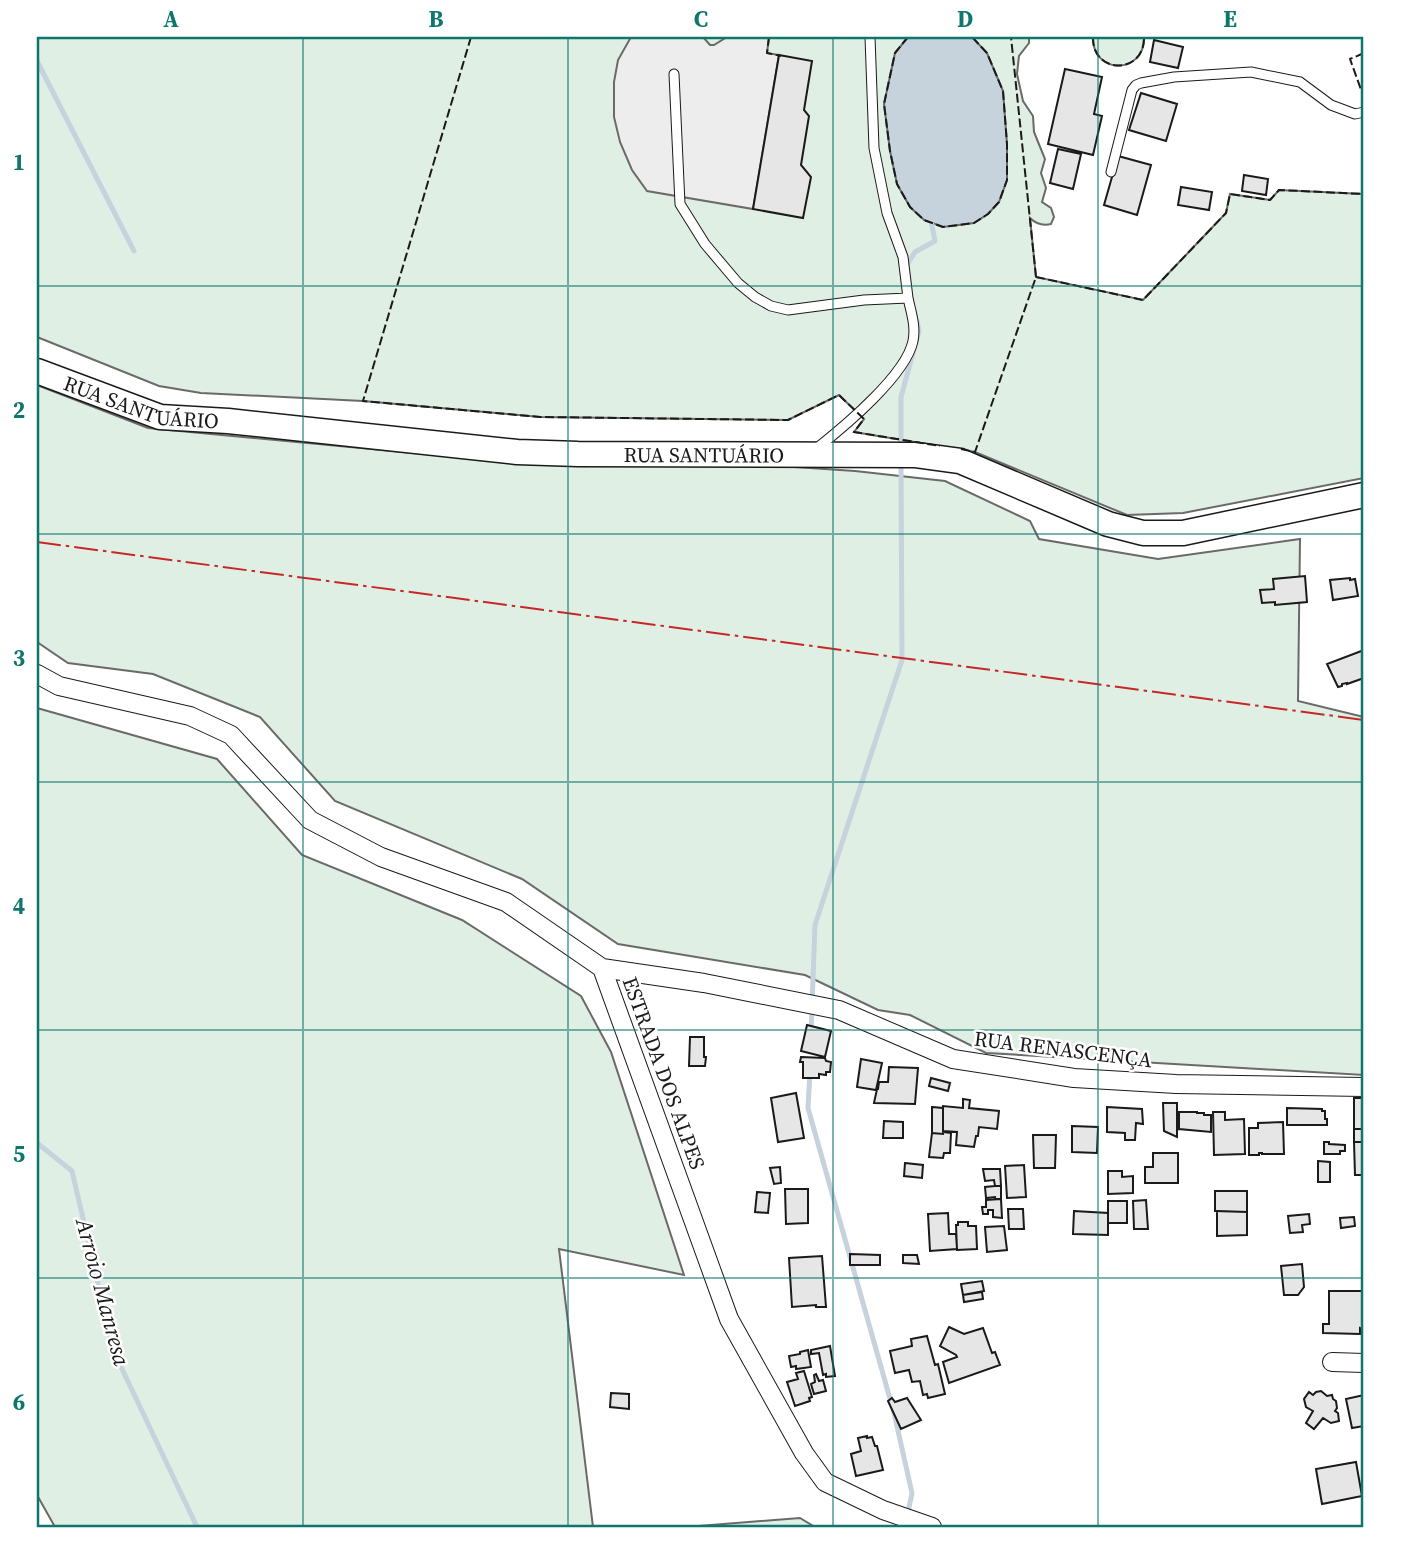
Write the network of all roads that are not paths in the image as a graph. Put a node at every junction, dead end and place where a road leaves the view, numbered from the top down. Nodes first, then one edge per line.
1 (870, 37) edge
2 (674, 74) dead end
3 (1364, 112) edge
4 (1111, 172) dead end
5 (908, 298) junction
6 (37, 371) edge
7 (810, 454) junction
8 (1364, 495) edge
9 (37, 674) edge
10 (602, 968) junction
11 (1364, 1087) edge
12 (1332, 1362) dead end
13 (1364, 1363) edge
14 (932, 1527) edge

1 - 5 lane
2 - 5 lane
3 - 4 lane
5 - 7 lane
6 - 7 street, RUA SANTUÁRIO
7 - 8 street, RUA SANTUÁRIO
9 - 10 street, ESTRADA DOS ALPES
10 - 11 street, RUA RENASCENÇA
10 - 14 street, ESTRADA DOS ALPES
12 - 13 street

